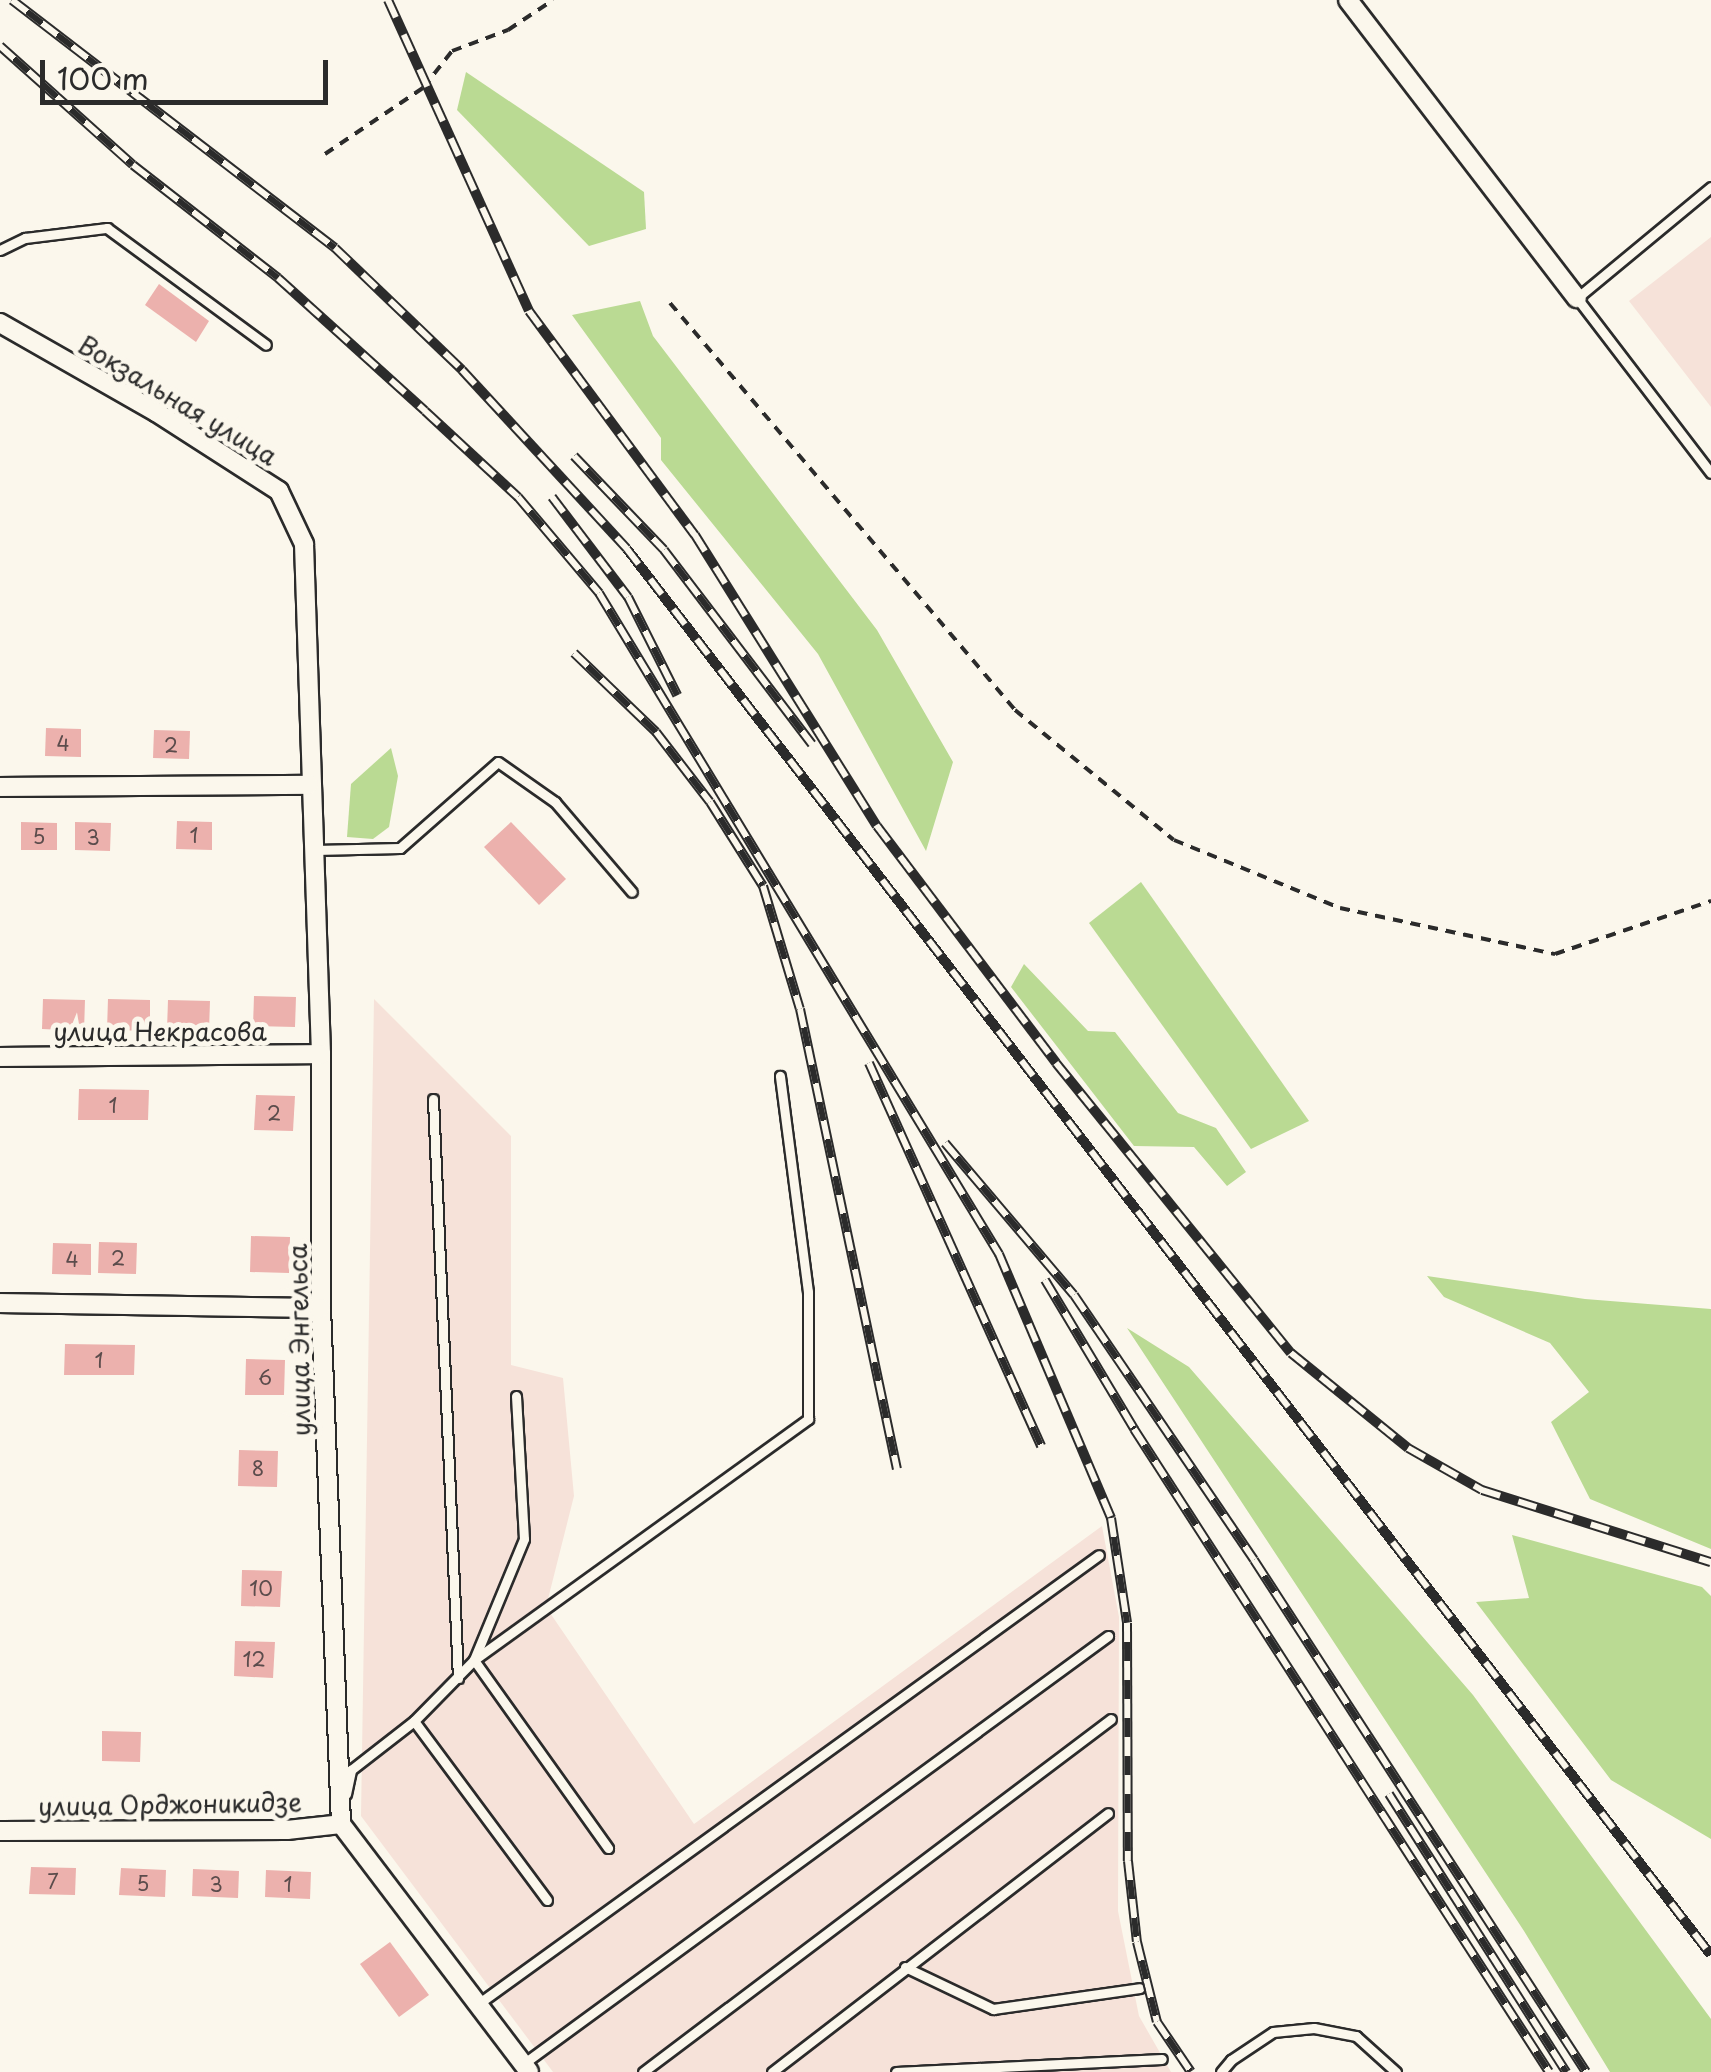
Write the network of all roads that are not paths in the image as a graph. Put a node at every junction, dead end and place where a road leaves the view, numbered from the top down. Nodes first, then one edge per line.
1 (1348, 0) edge
2 (1711, 187) edge
3 (0, 250) edge
4 (1578, 298) junction
5 (0, 323) edge
6 (266, 345) dead end
7 (1711, 474) edge
8 (304, 544) joint
9 (309, 785) junction
10 (0, 787) edge
11 (312, 850) junction
12 (632, 892) dead end
13 (321, 1054) junction
14 (0, 1057) edge
15 (780, 1076) dead end
16 (433, 1099) dead end
17 (0, 1303) edge
18 (321, 1308) junction
19 (516, 1396) dead end
20 (1098, 1555) dead end
21 (1108, 1636) dead end
22 (474, 1660) junction
23 (458, 1678) junction
24 (1111, 1719) dead end
25 (414, 1721) junction
26 (1108, 1813) dead end
27 (340, 1824) junction
28 (0, 1831) edge
29 (608, 1848) dead end
30 (547, 1900) dead end
31 (905, 1966) junction
32 (1140, 1988) dead end
33 (478, 2004) junction
34 (1162, 2058) dead end
35 (526, 2068) edge
36 (642, 2072) edge
37 (772, 2072) edge
38 (896, 2072) edge
39 (1221, 2072) edge
40 (1396, 2072) edge

1 - 4 street
2 - 4 lane
3 - 6 lane
4 - 7 lane
5 - 8 street, Вокзальная улица
8 - 9 street, улица Энгельса
9 - 10 street
9 - 11 street, улица Энгельса
11 - 12 lane
11 - 13 street, улица Энгельса
13 - 14 street, улица Некрасова
13 - 18 street, улица Энгельса
15 - 22 lane
16 - 23 lane
17 - 18 street
18 - 27 street, улица Энгельса
19 - 22 lane
20 - 33 lane
21 - 35 lane
22 - 23 lane
22 - 29 lane
23 - 25 lane
24 - 36 lane
25 - 27 lane
25 - 30 lane
26 - 31 lane
27 - 28 street, улица Орджоникидзе
27 - 33 street
31 - 32 lane
31 - 37 lane
33 - 35 street
34 - 38 lane
39 - 40 lane

